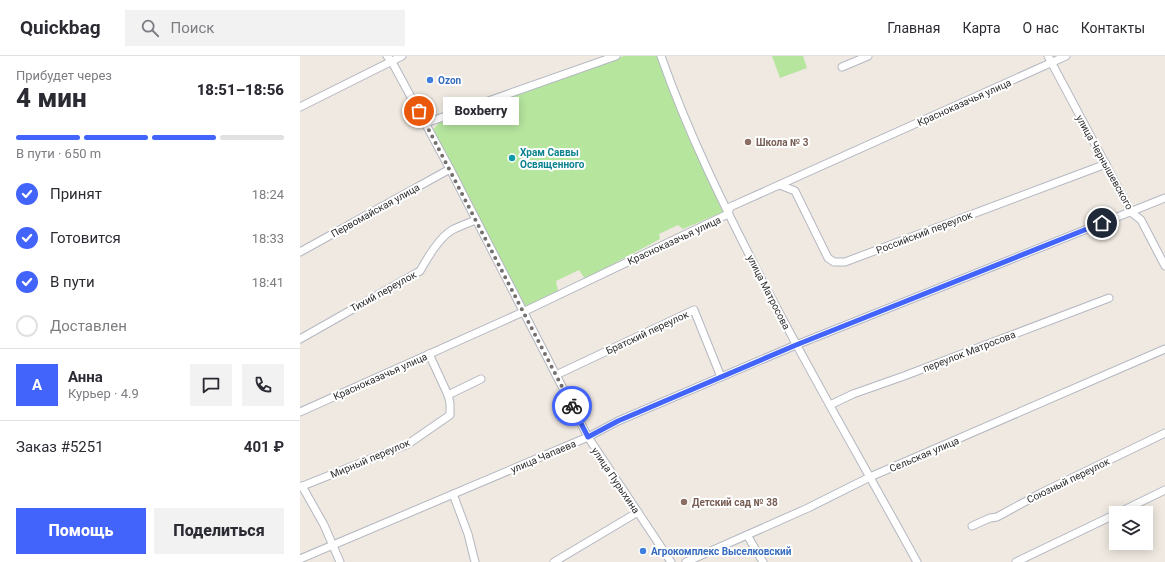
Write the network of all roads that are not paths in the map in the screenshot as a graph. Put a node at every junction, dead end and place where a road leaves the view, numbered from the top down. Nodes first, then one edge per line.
1 (386, 56) edge
2 (402, 56) edge
3 (616, 56) edge
4 (662, 56) edge
5 (868, 56) edge
6 (1066, 56) edge
7 (859, 58) edge
8 (1050, 59) edge
9 (392, 62) junction
10 (842, 67) dead end
11 (300, 107) edge
12 (426, 123) junction
13 (1106, 164) junction
14 (450, 169) junction
15 (780, 185) junction
16 (1165, 198) edge
17 (1131, 212) junction
18 (728, 214) junction
19 (476, 220) junction
20 (300, 252) edge
21 (1165, 266) edge
22 (1109, 298) dead end
23 (523, 312) junction
24 (300, 339) edge
25 (796, 345) junction
26 (1165, 349) edge
27 (429, 354) junction
28 (556, 375) junction
29 (721, 377) junction
30 (481, 379) dead end
31 (448, 395) junction
32 (830, 404) junction
33 (300, 412) edge
34 (1165, 433) edge
35 (588, 437) junction
36 (870, 477) junction
37 (301, 487) edge
38 (1165, 490) edge
39 (453, 494) junction
40 (1132, 506) edge
41 (638, 512) junction
42 (1109, 517) edge
43 (972, 526) dead end
44 (747, 535) junction
45 (332, 545) junction
46 (300, 559) edge
47 (916, 561) edge
48 (340, 562) edge
49 (475, 562) edge
50 (554, 562) edge
51 (671, 562) edge
52 (686, 562) edge
53 (763, 562) edge
54 (908, 562) edge
55 (1016, 562) edge

1 - 9 street, улица Пурыхина
2 - 9 street
3 - 12 street
4 - 18 street, улица Матросова
5 - 7 street
6 - 8 street, Красноказачья улица
7 - 10 street
8 - 13 street, улица Чернышевского
8 - 15 street, Красноказачья улица
9 - 11 street
9 - 12 street, улица Пурыхина
12 - 14 street, улица Пурыхина
13 - 15 street, Российский переулок
13 - 17 street, улица Чернышевского
14 - 19 street, улица Пурыхина
14 - 20 street, Первомайская улица
15 - 18 street, Красноказачья улица
16 - 17 street, улица Чапаева
17 - 21 street, улица Чернышевского
17 - 25 street, улица Чапаева
18 - 23 street, Красноказачья улица
18 - 25 street, улица Матросова
19 - 23 street, улица Пурыхина
19 - 24 street, Тихий переулок
22 - 32 street, переулок Матросова
23 - 27 street, Красноказачья улица
23 - 28 street, улица Пурыхина
25 - 29 street, улица Чапаева
25 - 32 street, улица Матросова
26 - 36 street, Сельская улица
27 - 31 street
27 - 33 street, Красноказачья улица
28 - 29 street, Братский переулок
28 - 35 street, улица Пурыхина
29 - 35 street, улица Чапаева
30 - 31 street
31 - 37 street, Мирный переулок
32 - 36 street, улица Матросова
34 - 43 street, Союзный переулок
35 - 39 street, улица Чапаева
35 - 41 street, улица Пурыхина
36 - 44 street, Сельская улица
36 - 47 street, улица Матросова
37 - 45 street
38 - 40 street
39 - 45 street, улица Чапаева
39 - 49 street
41 - 50 street
41 - 51 street, улица Пурыхина
42 - 55 street
44 - 52 street, Сельская улица
44 - 53 street
45 - 46 street, улица Чапаева
45 - 48 street
47 - 54 street

